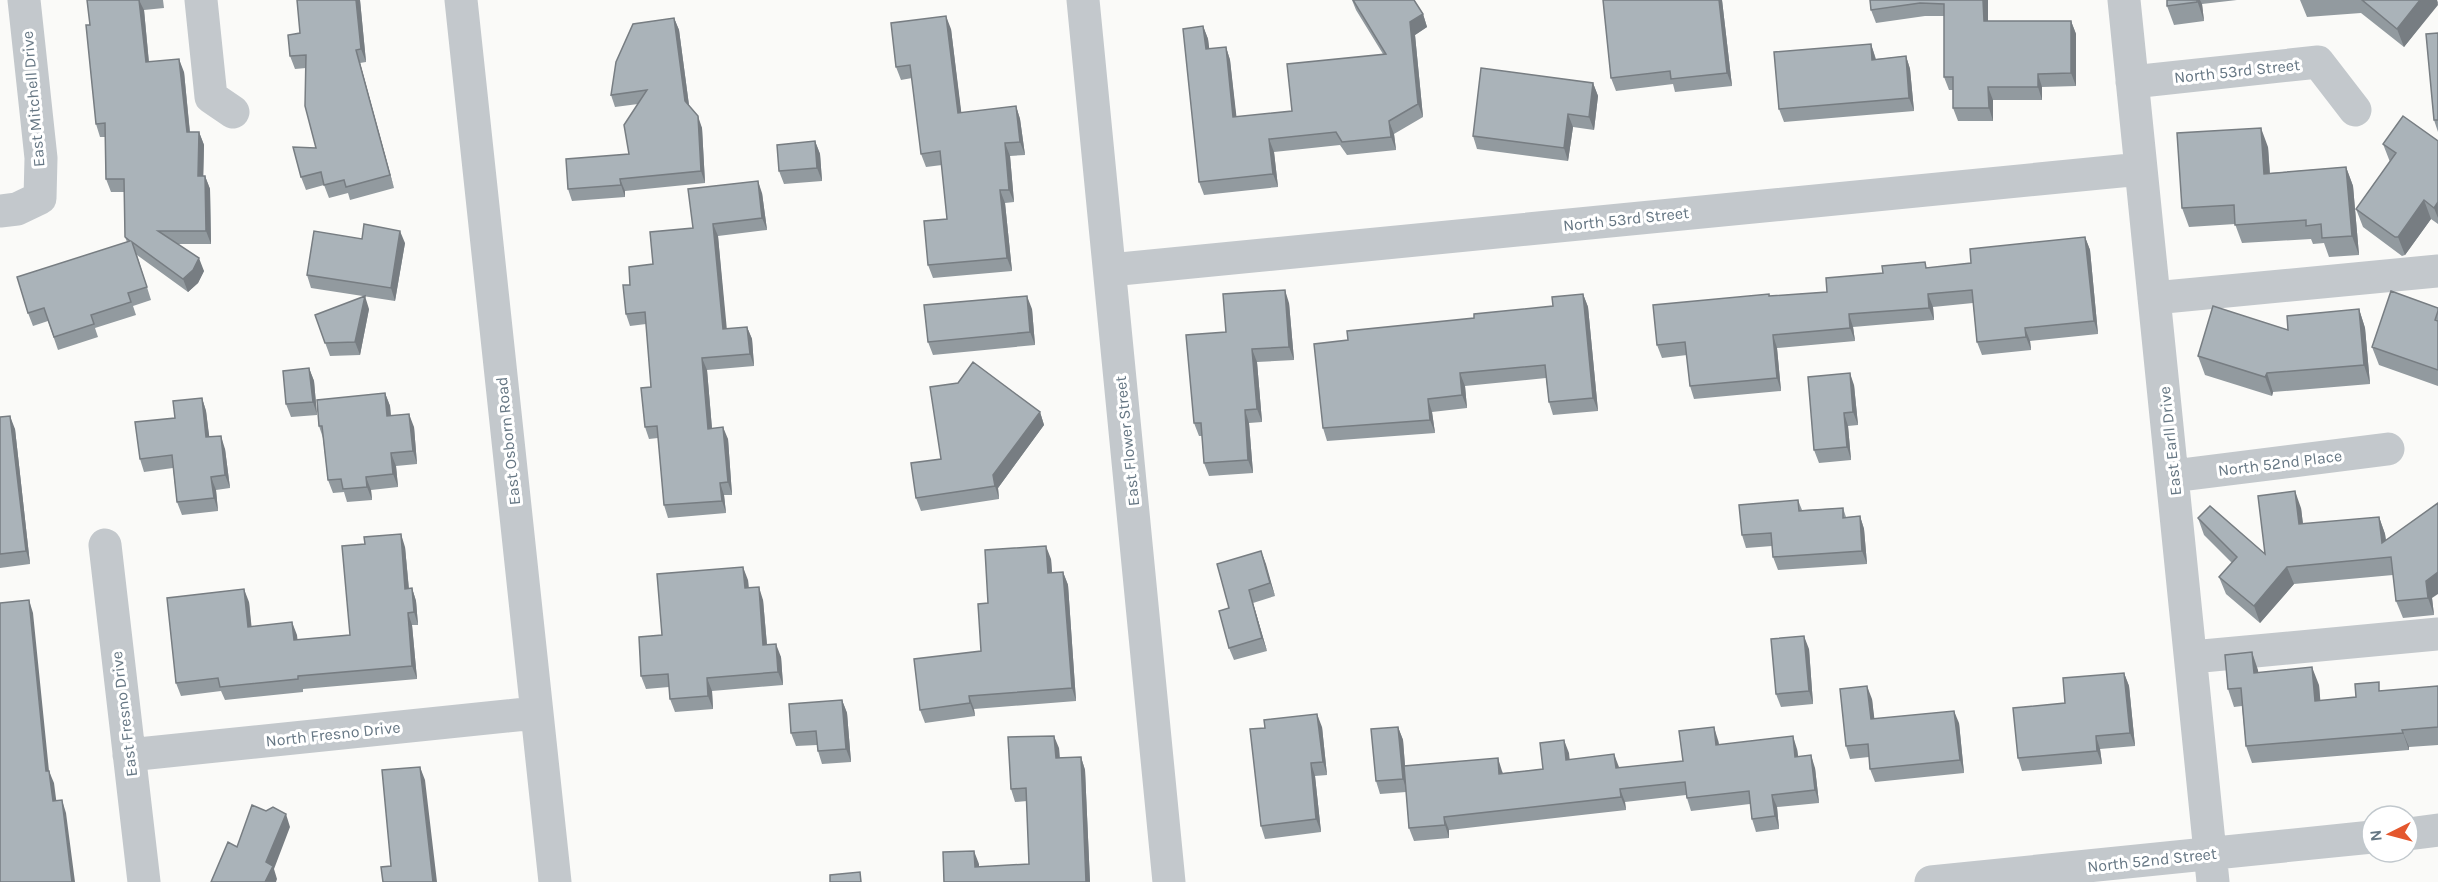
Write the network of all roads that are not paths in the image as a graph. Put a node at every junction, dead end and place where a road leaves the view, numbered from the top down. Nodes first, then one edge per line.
1 (24, 0) edge
2 (201, 0) edge
3 (461, 0) edge
4 (1083, 0) edge
5 (2124, 0) edge
6 (2132, 82) junction
7 (2355, 110) dead end
8 (233, 112) dead end
9 (2141, 169) junction
10 (0, 210) edge
11 (1110, 270) junction
12 (2438, 271) edge
13 (2154, 298) junction
14 (2388, 449) dead end
15 (2174, 476) junction
16 (105, 545) dead end
17 (2438, 634) edge
18 (2192, 657) junction
19 (536, 713) junction
20 (129, 755) junction
21 (2438, 831) edge
22 (2420, 833) edge
23 (2360, 839) edge
24 (2212, 868) edge
25 (144, 882) edge
26 (555, 882) edge
27 (1170, 882) edge
28 (1931, 882) edge

1 - 10 street, East Mitchell Drive
2 - 8 street
3 - 19 street, East Osborn Road
4 - 11 street, East Flower Street
5 - 6 street, East Earll Drive
6 - 7 street, North 53rd Street
6 - 9 street, East Earll Drive
9 - 11 street, North 53rd Street
9 - 13 street, East Earll Drive
11 - 27 street, East Flower Street
12 - 13 street
13 - 15 street, East Earll Drive
14 - 15 street, North 52nd Place
15 - 18 street, East Earll Drive
16 - 20 street, East Fresno Drive
17 - 18 street
18 - 24 street, East Earll Drive
19 - 20 street, North Fresno Drive
19 - 26 street, East Osborn Road
20 - 25 street, East Fresno Drive
21 - 22 street
23 - 24 street, North 52nd Street
24 - 28 street, North 52nd Street

